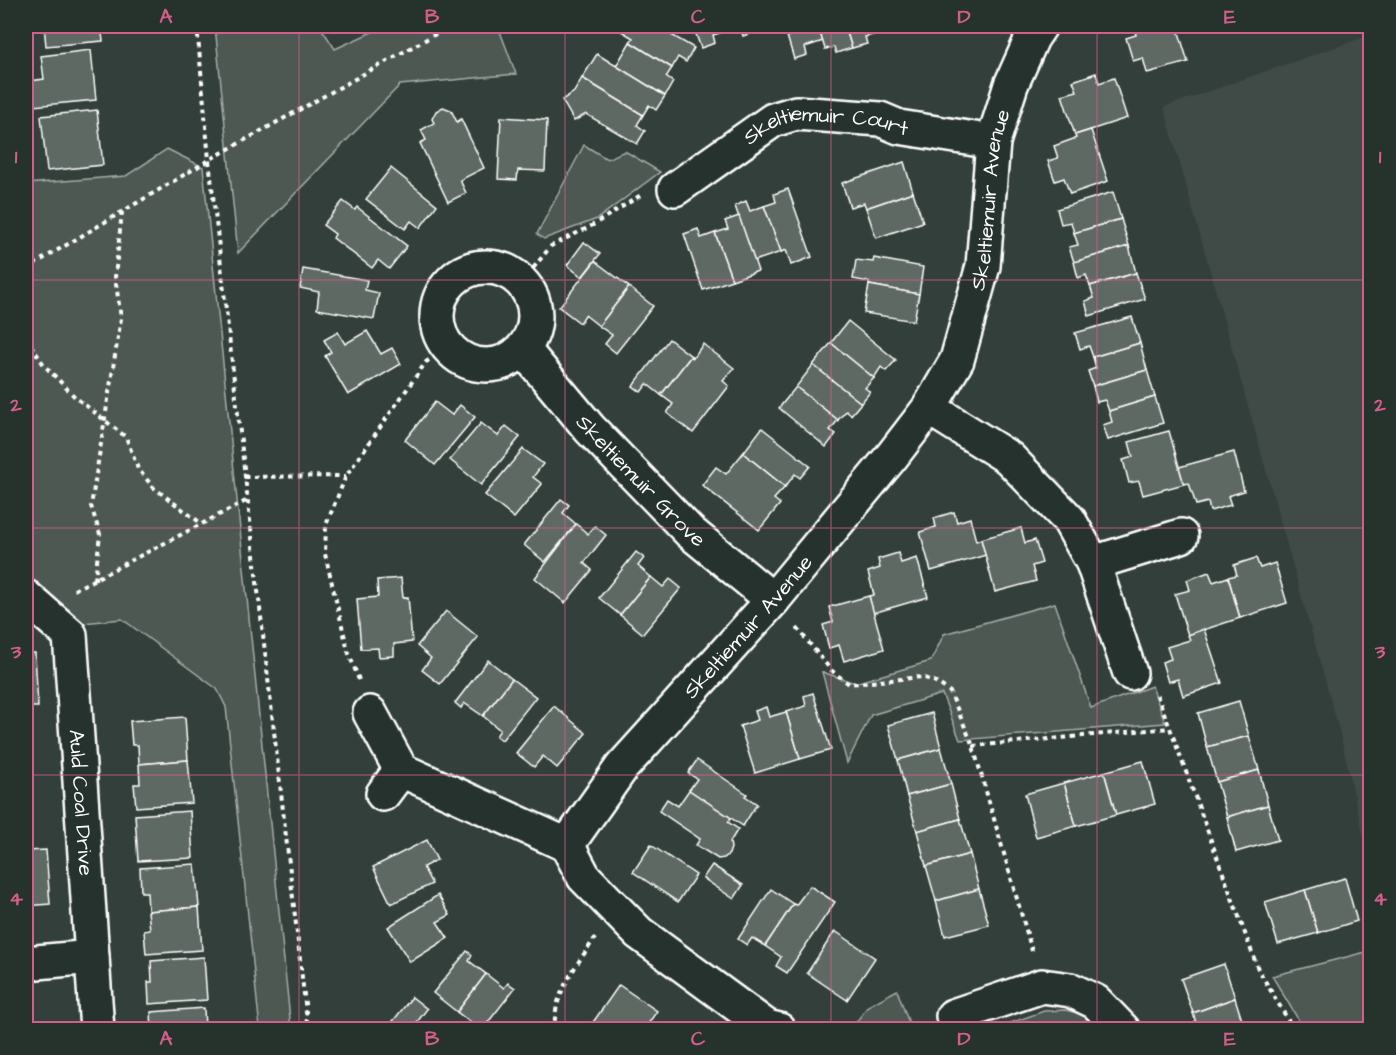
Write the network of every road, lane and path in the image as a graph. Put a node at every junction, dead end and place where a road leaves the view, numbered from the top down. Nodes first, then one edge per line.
1 (197, 26) edge
2 (450, 26) edge
3 (1040, 26) edge
4 (993, 142) junction
5 (208, 160) junction
6 (675, 189) joint
7 (122, 212) junction
8 (26, 269) edge
9 (522, 282) junction
10 (26, 338) edge
11 (447, 348) junction
12 (523, 349) junction
13 (929, 408) junction
14 (104, 418) junction
15 (346, 476) junction
16 (244, 477) junction
17 (246, 501) junction
18 (202, 524) junction
19 (1181, 536) dead end
20 (1093, 563) junction
21 (95, 580) junction
22 (773, 600) junction
23 (32, 603) edge
24 (1130, 673) dead end
25 (370, 713) joint
26 (973, 746) junction
27 (567, 845) junction
28 (614, 909) junction
29 (92, 957) junction
30 (26, 963) edge
31 (1042, 986) junction
32 (97, 1029) edge
33 (308, 1029) edge
34 (555, 1029) edge
35 (770, 1029) edge
36 (958, 1029) edge
37 (1123, 1029) edge
38 (1294, 1029) edge

1 - 5 path
2 - 5 path
3 - 4 street, Skeltiemuir Avenue
4 - 6 street, Skeltiemuir Court
4 - 13 street, Skeltiemuir Avenue
5 - 7 path
5 - 16 path
6 - 9 path
7 - 8 path
7 - 14 path
9 - 11 street
9 - 12 street
10 - 14 path
11 - 12 street
11 - 15 path
12 - 22 street, Skeltiemuir Grove
13 - 20 street
13 - 22 street, Skeltiemuir Avenue
14 - 18 path
14 - 21 path
15 - 16 path
15 - 25 path
16 - 17 path
17 - 18 path
17 - 33 path
18 - 21 path
19 - 20 street
20 - 24 street
21 - 23 path
22 - 26 path
22 - 27 street, Skeltiemuir Avenue
23 - 29 street, Auld Coal Drive
25 - 27 street
26 - 31 path
26 - 38 path
27 - 28 street
28 - 34 path
28 - 35 street
29 - 30 street
29 - 32 street, Auld Coal Drive
31 - 36 street
31 - 37 street

